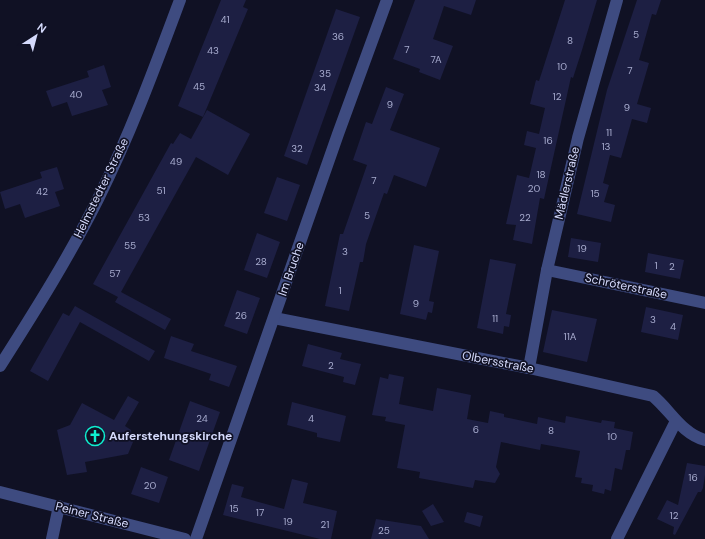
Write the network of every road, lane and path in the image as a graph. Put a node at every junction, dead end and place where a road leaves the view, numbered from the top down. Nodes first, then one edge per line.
1 (180, 0) edge
2 (387, 0) edge
3 (617, 0) edge
4 (547, 270) junction
5 (705, 303) edge
6 (274, 318) junction
7 (0, 366) edge
8 (529, 368) junction
9 (676, 421) junction
10 (705, 440) edge
11 (0, 492) edge
12 (58, 506) junction
13 (52, 539) edge
14 (184, 539) edge
15 (196, 539) edge
16 (618, 539) edge

1 - 7 street, Helmstedter Straße
2 - 6 street, Im Bruche
3 - 4 street, Mädlerstraße
4 - 5 street, Schröterstraße
4 - 8 street, Mädlerstraße
6 - 8 street, Olbersstraße
6 - 15 street, Im Bruche
8 - 9 street, Olbersstraße
9 - 10 street, Olbersstraße
9 - 16 street
11 - 12 street, Peiner Straße
12 - 13 street
12 - 14 street, Peiner Straße

